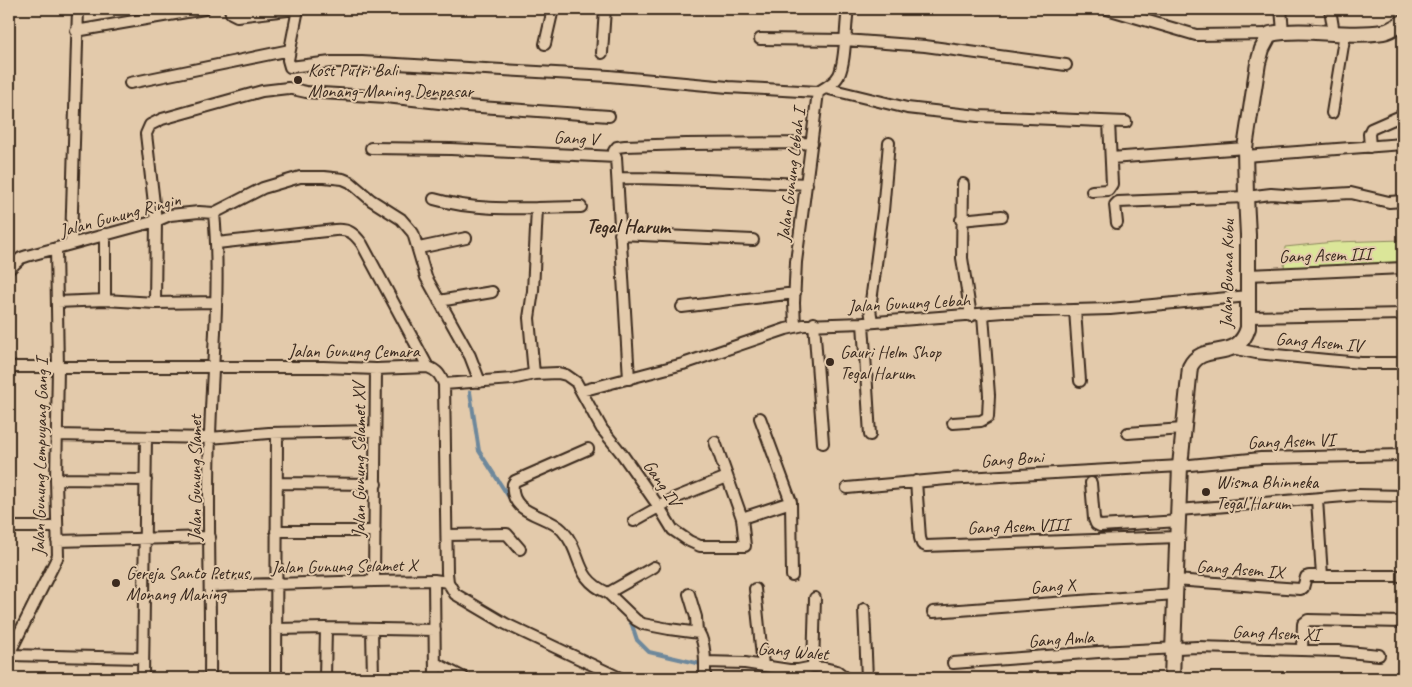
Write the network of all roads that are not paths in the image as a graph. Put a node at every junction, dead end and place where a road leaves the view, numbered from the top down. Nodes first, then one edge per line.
1 (78, 9) edge
2 (204, 9) edge
3 (230, 9) edge
4 (297, 9) edge
5 (553, 9) edge
6 (605, 9) edge
7 (848, 9) edge
8 (1106, 9) edge
9 (1152, 9) edge
10 (1281, 9) edge
11 (1330, 9) edge
12 (1148, 20) junction
13 (1403, 22) edge
14 (76, 31) junction
15 (1277, 32) junction
16 (1340, 33) junction
17 (760, 39) dead end
18 (845, 40) junction
19 (545, 44) dead end
20 (290, 50) junction
21 (602, 53) dead end
22 (1066, 65) dead end
23 (130, 83) dead end
24 (821, 90) junction
25 (1332, 113) dead end
26 (1403, 115) edge
27 (609, 116) dead end
28 (1109, 122) junction
29 (1126, 122) dead end
30 (812, 143) junction
31 (889, 143) dead end
32 (1403, 144) edge
33 (1370, 147) junction
34 (371, 148) dead end
35 (1245, 152) junction
36 (615, 156) junction
37 (1111, 158) junction
38 (618, 178) junction
39 (807, 184) junction
40 (962, 184) dead end
41 (1092, 191) dead end
42 (1246, 197) junction
43 (434, 199) dead end
44 (1403, 201) edge
45 (581, 207) dead end
46 (537, 208) junction
47 (214, 213) junction
48 (1002, 216) dead end
49 (961, 220) junction
50 (156, 221) junction
51 (1117, 223) dead end
52 (105, 234) junction
53 (620, 234) junction
54 (466, 238) dead end
55 (753, 240) dead end
56 (71, 243) junction
57 (217, 243) junction
58 (56, 248) junction
59 (419, 248) junction
60 (9, 268) edge
61 (1403, 268) edge
62 (1248, 275) junction
63 (492, 292) dead end
64 (795, 293) junction
65 (1248, 296) junction
66 (105, 300) junction
67 (439, 301) junction
68 (57, 302) junction
69 (216, 302) junction
70 (155, 303) junction
71 (682, 307) dead end
72 (1075, 310) junction
73 (1403, 314) edge
74 (983, 315) junction
75 (971, 316) junction
76 (1249, 317) junction
77 (867, 322) junction
78 (814, 324) junction
79 (795, 326) junction
80 (1232, 348) junction
81 (1403, 363) edge
82 (9, 367) edge
83 (428, 367) junction
84 (58, 368) junction
85 (213, 368) junction
86 (376, 369) junction
87 (534, 374) junction
88 (629, 379) junction
89 (1080, 381) dead end
90 (478, 382) junction
91 (444, 384) junction
92 (581, 391) junction
93 (760, 418) dead end
94 (953, 423) dead end
95 (1182, 429) junction
96 (374, 431) junction
97 (277, 433) junction
98 (1128, 433) dead end
99 (870, 435) dead end
100 (57, 436) junction
101 (146, 437) junction
102 (210, 438) junction
103 (715, 442) dead end
104 (823, 443) dead end
105 (588, 449) dead end
106 (1403, 455) edge
107 (1180, 466) junction
108 (727, 477) junction
109 (56, 480) junction
110 (146, 480) junction
111 (916, 481) junction
112 (277, 483) junction
113 (1091, 483) dead end
114 (376, 484) junction
115 (847, 488) dead end
116 (1403, 496) edge
117 (1317, 499) junction
118 (792, 502) junction
119 (659, 507) junction
120 (1179, 516) junction
121 (742, 518) junction
122 (634, 521) dead end
123 (9, 527) edge
124 (56, 527) junction
125 (276, 531) junction
126 (375, 531) junction
127 (446, 535) junction
128 (210, 537) junction
129 (1178, 537) junction
130 (144, 539) junction
131 (57, 541) junction
132 (520, 549) dead end
133 (654, 567) dead end
134 (792, 576) dead end
135 (1322, 576) junction
136 (1403, 576) edge
137 (434, 580) junction
138 (374, 581) junction
139 (448, 582) junction
140 (276, 584) junction
141 (211, 586) junction
142 (1175, 587) junction
143 (754, 589) dead end
144 (608, 593) junction
145 (690, 594) dead end
146 (815, 598) dead end
147 (864, 610) dead end
148 (933, 612) dead end
149 (1403, 622) edge
150 (326, 628) junction
151 (276, 629) junction
152 (372, 630) junction
153 (435, 630) junction
154 (697, 632) junction
155 (1172, 650) junction
156 (1302, 650) junction
157 (9, 654) edge
158 (1379, 654) dead end
159 (142, 658) junction
160 (705, 662) junction
161 (953, 663) dead end
162 (435, 664) junction
163 (764, 666) junction
164 (813, 667) junction
165 (608, 676) edge
166 (705, 677) edge
167 (143, 678) edge
168 (210, 678) edge
169 (276, 678) edge
170 (325, 678) edge
171 (373, 678) edge
172 (435, 678) edge
173 (464, 678) edge
174 (620, 678) edge
175 (846, 678) edge
176 (867, 678) edge
177 (1172, 678) edge

1 - 14 street
2 - 14 street
3 - 4 street
4 - 20 street
5 - 19 street
6 - 21 street
7 - 18 street
8 - 12 street
9 - 12 street
10 - 15 street
11 - 16 street
12 - 15 street
13 - 16 street
14 - 56 street
15 - 16 street
15 - 35 street, Jalan Buana Kubu
16 - 25 street
17 - 18 street
18 - 22 street
18 - 24 street
20 - 23 street
20 - 24 street
24 - 28 street
24 - 30 street, Jalan Gunung Lebah I
26 - 33 street
27 - 50 street
28 - 29 street
28 - 37 street
30 - 36 street
30 - 39 street, Jalan Gunung Lebah I
31 - 77 street
32 - 33 street
33 - 35 street
34 - 36 street, Gang V
35 - 37 street
35 - 42 street, Jalan Buana Kubu
36 - 38 street, Gang V
37 - 41 street
38 - 39 street
38 - 53 street, Gang V
39 - 64 street, Jalan Gunung Lebah I
40 - 49 street
42 - 44 street
42 - 51 street
42 - 62 street, Jalan Buana Kubu
43 - 46 street
45 - 46 street
46 - 87 street
47 - 50 street, Jalan Gunung Ringin
47 - 57 street, Jalan Gunung Slamet
47 - 59 street, Jalan Gunung Ringin
48 - 49 street
49 - 75 street
50 - 52 street, Jalan Gunung Ringin
50 - 70 street
52 - 56 street, Jalan Gunung Ringin
52 - 66 street
53 - 55 street
53 - 88 street, Gang V
54 - 59 street
56 - 58 street, Jalan Gunung Ringin
57 - 69 street, Jalan Gunung Slamet
57 - 83 street
58 - 60 street, Jalan Gunung Ringin
58 - 68 street, Jalan Gunung Lempuyang Gang I
59 - 67 street, Jalan Gunung Ringin
61 - 62 street, Gang Asem III
62 - 65 street, Jalan Buana Kubu
63 - 67 street
64 - 71 street
64 - 79 street, Jalan Gunung Lebah I
65 - 72 street, Jalan Gunung Lebah
65 - 76 street, Jalan Buana Kubu
66 - 68 street
66 - 70 street
67 - 90 street, Jalan Gunung Ringin
68 - 84 street, Jalan Gunung Lempuyang Gang I
69 - 70 street
69 - 85 street, Jalan Gunung Slamet
72 - 74 street, Jalan Gunung Lebah
72 - 89 street
73 - 76 street
74 - 75 street, Jalan Gunung Lebah
74 - 94 street
75 - 77 street, Jalan Gunung Lebah
76 - 80 street, Jalan Buana Kubu
77 - 78 street, Jalan Gunung Lebah
77 - 99 street
78 - 79 street, Jalan Gunung Lebah
78 - 104 street
79 - 88 street, Jalan Gunung Lebah
80 - 81 street, Gang Asem IV
80 - 95 street, Jalan Buana Kubu
82 - 84 street, Jalan Gunung Cemara
83 - 86 street, Jalan Gunung Cemara
83 - 91 street, Jalan Gunung Cemara
84 - 85 street, Jalan Gunung Cemara
84 - 100 street, Jalan Gunung Lempuyang Gang I
85 - 86 street, Jalan Gunung Cemara
85 - 102 street, Jalan Gunung Slamet
86 - 96 street, Jalan Gunung Selamet XV
87 - 90 street, Gang IV
87 - 92 street, Gang IV
88 - 92 street, Jalan Gunung Lebah
90 - 91 street, Gang IV
91 - 127 street
92 - 119 street, Gang IV
93 - 118 street
95 - 98 street
95 - 107 street, Jalan Buana Kubu
96 - 97 street
96 - 114 street, Jalan Gunung Selamet XV
97 - 102 street
97 - 112 street
100 - 101 street
100 - 109 street, Jalan Gunung Lempuyang Gang I
101 - 102 street
101 - 110 street
102 - 128 street, Jalan Gunung Slamet
103 - 108 street
105 - 144 street
106 - 107 street, Gang Asem VI
107 - 111 street, Gang Boni
107 - 120 street, Jalan Buana Kubu
108 - 119 street
108 - 121 street
109 - 110 street
109 - 124 street, Jalan Gunung Lempuyang Gang I
110 - 130 street
111 - 115 street, Gang Boni
111 - 129 street, Gang Asem VIII
112 - 114 street
112 - 125 street
113 - 120 street
114 - 126 street, Jalan Gunung Selamet XV
116 - 117 street
117 - 120 street
117 - 135 street
118 - 121 street
118 - 134 street
119 - 121 street, Gang IV
119 - 122 street
120 - 129 street, Jalan Buana Kubu
123 - 124 street
124 - 131 street, Jalan Gunung Lempuyang Gang I
125 - 126 street
125 - 140 street
126 - 138 street, Jalan Gunung Selamet XV
127 - 132 street
127 - 139 street
128 - 130 street
128 - 141 street, Jalan Gunung Slamet
129 - 142 street, Jalan Buana Kubu
130 - 131 street
130 - 159 street
131 - 157 street, Jalan Gunung Lempuyang Gang I
133 - 144 street
135 - 136 street
135 - 142 street, Gang Asem IX
137 - 138 street, Jalan Gunung Selamet X
137 - 139 street, Jalan Gunung Selamet X
137 - 153 street
138 - 140 street, Jalan Gunung Selamet X
139 - 165 street
140 - 141 street, Jalan Gunung Selamet X
140 - 151 street
141 - 168 street, Jalan Gunung Slamet
142 - 148 street, Gang X
142 - 155 street, Jalan Buana Kubu
143 - 163 street
144 - 154 street
145 - 154 street
146 - 164 street
147 - 176 street
149 - 156 street
150 - 151 street
150 - 152 street
150 - 170 street
151 - 169 street
152 - 153 street
152 - 171 street
153 - 162 street
154 - 160 street
155 - 156 street, Gang Asem XI
155 - 161 street, Gang Amla
155 - 177 street, Jalan Buana Kubu
156 - 158 street, Gang Asem XI
157 - 159 street
159 - 167 street
160 - 163 street, Gang Walet
160 - 166 street
162 - 172 street
162 - 173 street
163 - 164 street, Gang Walet
164 - 175 street, Gang Walet
165 - 174 street

